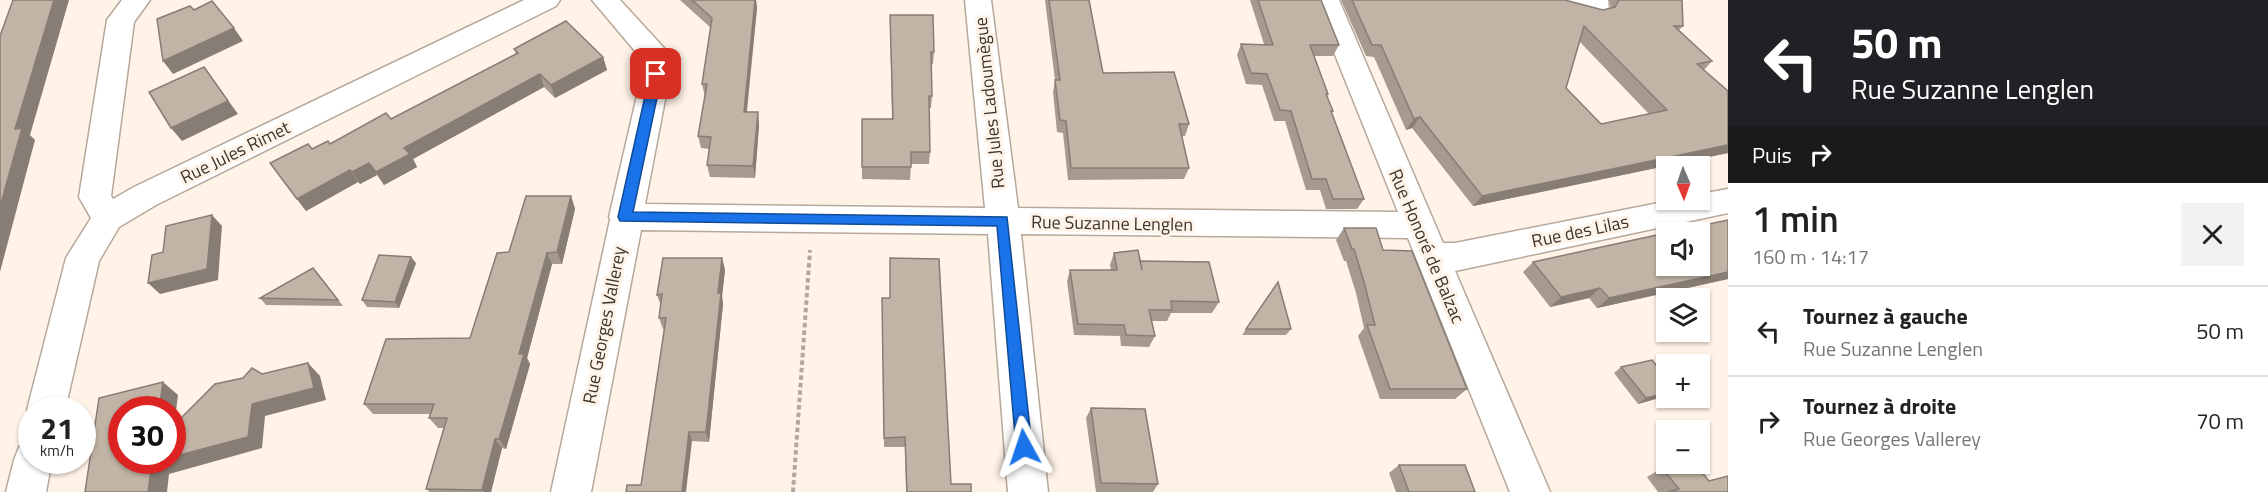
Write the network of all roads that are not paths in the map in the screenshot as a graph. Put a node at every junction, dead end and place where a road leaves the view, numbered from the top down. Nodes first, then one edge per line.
1 (137, 0) edge
2 (547, 0) edge
3 (605, 0) edge
4 (978, 0) edge
5 (1326, 0) edge
6 (1554, 0) edge
7 (1595, 0) edge
8 (1728, 201) edge
9 (625, 217) junction
10 (108, 218) junction
11 (1003, 221) junction
12 (1418, 225) junction
13 (1432, 257) junction
14 (49, 396) edge
15 (30, 474) edge
16 (26, 492) edge
17 (571, 492) edge
18 (1028, 492) edge
19 (1530, 492) edge

1 - 10 street
2 - 10 street, Rue Jules Rimet
3 - 9 street, Rue Georges Vallerey
4 - 11 street, Rue Jules Ladoumègue
5 - 12 street, Rue Honoré de Balzac
6 - 7 street
8 - 13 street, Rue des Lilas
9 - 11 street, Rue Suzanne Lenglen
9 - 17 street, Rue Georges Vallerey
10 - 14 street, Rue Jules Rimet
11 - 12 street, Rue Suzanne Lenglen
11 - 18 street, Rue Jules Ladoumègue
12 - 13 street, Rue Honoré de Balzac
13 - 19 street, Rue Honoré de Balzac
15 - 16 street

